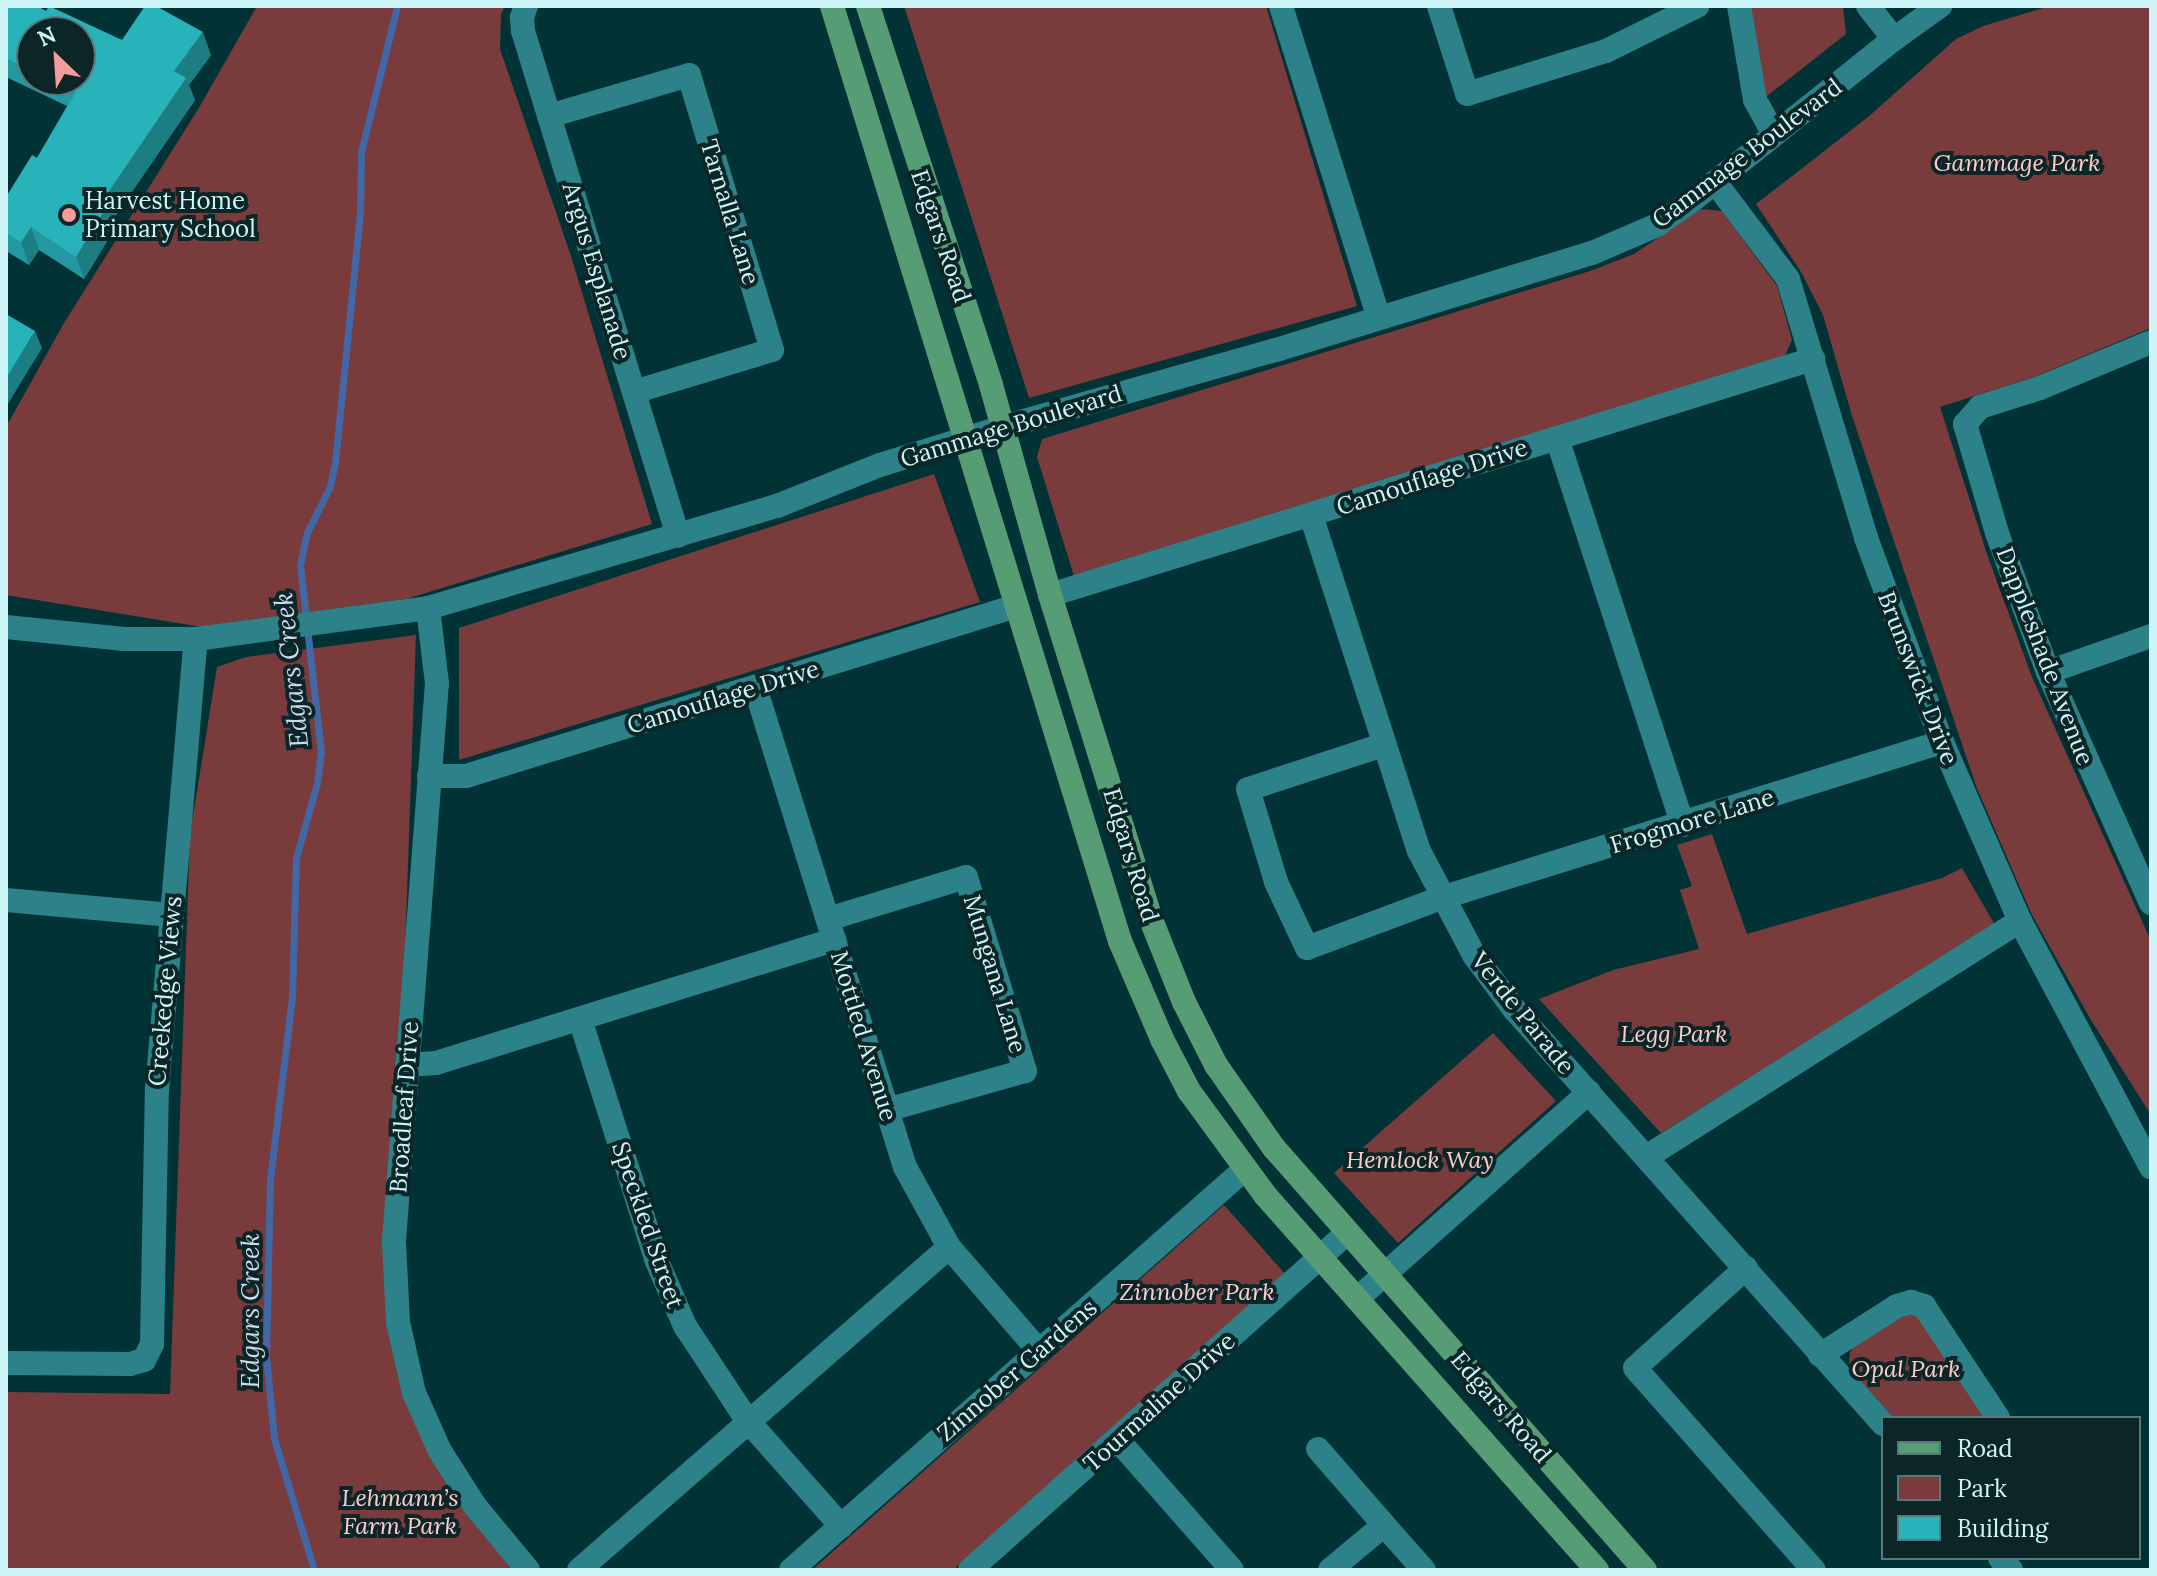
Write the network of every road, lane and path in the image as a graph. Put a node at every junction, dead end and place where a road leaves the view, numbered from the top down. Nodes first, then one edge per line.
1 (526, 6) edge
2 (832, 6) edge
3 (868, 6) edge
4 (1281, 6) edge
5 (1439, 6) edge
6 (1697, 6) edge
7 (1739, 6) edge
8 (1868, 6) edge
9 (1940, 6) edge
10 (1894, 39) junction
11 (549, 116) junction
12 (1774, 134) junction
13 (1715, 182) junction
14 (1379, 318) junction
15 (2151, 342) edge
16 (1813, 359) junction
17 (634, 392) junction
18 (1003, 427) junction
19 (1557, 438) junction
20 (966, 439) junction
21 (1311, 515) junction
22 (678, 536) junction
23 (1050, 595) junction
24 (1016, 606) junction
25 (428, 608) junction
26 (6, 627) edge
27 (2151, 636) edge
28 (196, 639) junction
29 (2048, 672) junction
30 (755, 687) junction
31 (1942, 742) junction
32 (1383, 745) junction
33 (429, 776) junction
34 (1683, 825) junction
35 (1441, 898) junction
36 (6, 900) edge
37 (2151, 903) edge
38 (171, 915) junction
39 (2020, 921) junction
40 (831, 929) junction
41 (580, 1019) junction
42 (407, 1065) junction
43 (1589, 1092) junction
44 (886, 1110) junction
45 (1648, 1156) junction
46 (2151, 1167) edge
47 (1245, 1169) junction
48 (1347, 1233) junction
49 (949, 1247) junction
50 (1321, 1258) junction
51 (1746, 1268) junction
52 (1384, 1274) junction
53 (1357, 1299) junction
54 (1039, 1351) junction
55 (1820, 1355) junction
56 (6, 1363) edge
57 (1997, 1416) edge
58 (747, 1420) junction
59 (1881, 1422) edge
60 (1117, 1439) junction
61 (1318, 1449) dead end
62 (1384, 1525) junction
63 (841, 1526) junction
64 (528, 1570) edge
65 (579, 1570) edge
66 (791, 1570) edge
67 (970, 1570) edge
68 (1232, 1570) edge
69 (1330, 1570) edge
70 (1424, 1570) edge
71 (1597, 1570) edge
72 (1645, 1570) edge
73 (1814, 1570) edge

1 - 11 street, Argus Esplanade
2 - 20 main road, Edgars Road
3 - 18 main road, Edgars Road
4 - 14 street
5 - 6 street
7 - 12 street
8 - 10 street
9 - 10 street, Gammage Boulevard
10 - 12 street, Gammage Boulevard
11 - 17 street, Argus Esplanade
11 - 17 street, Tarnalla Lane
12 - 13 street, Gammage Boulevard
13 - 14 street, Gammage Boulevard
13 - 16 street, Brunswick Drive
14 - 18 street, Gammage Boulevard
15 - 29 street, Dappleshade Avenue
16 - 19 street, Camouflage Drive
16 - 31 street, Brunswick Drive
17 - 22 street, Argus Esplanade
18 - 20 street, Gammage Boulevard
18 - 23 main road, Edgars Road
19 - 21 street, Camouflage Drive
19 - 34 street
20 - 22 street, Gammage Boulevard
20 - 24 main road, Edgars Road
21 - 23 street, Camouflage Drive
21 - 32 street, Verde Parade
22 - 25 street, Gammage Boulevard
23 - 48 main road, Edgars Road
24 - 30 street, Camouflage Drive
24 - 47 main road, Edgars Road
25 - 28 street, Gammage Boulevard
25 - 33 street, Broadleaf Drive
26 - 28 street, Gammage Boulevard
27 - 29 street
28 - 38 street, Creekedge Views
29 - 37 street, Dappleshade Avenue
30 - 33 street, Camouflage Drive
30 - 40 street, Mottled Avenue
31 - 34 street, Frogmore Lane
31 - 39 street, Brunswick Drive
32 - 35 street, Verde Parade
32 - 35 street, Frogmore Lane
33 - 42 street, Broadleaf Drive
34 - 35 street, Frogmore Lane
35 - 43 street, Verde Parade
36 - 38 street
38 - 56 street, Creekedge Views
39 - 45 street
39 - 46 street, Brunswick Drive
40 - 41 street
40 - 44 street, Mottled Avenue
40 - 44 street, Mungana Lane
41 - 42 street
41 - 58 street, Speckled Street
42 - 64 street, Broadleaf Drive
43 - 45 street, Verde Parade
43 - 52 street
44 - 49 street, Mottled Avenue
45 - 51 street, Verde Parade
47 - 50 main road, Edgars Road
47 - 54 street, Zinnober Gardens
48 - 50 street, Tourmaline Drive
48 - 52 main road, Edgars Road
49 - 54 street, Mottled Avenue
49 - 58 street
50 - 53 main road, Edgars Road
50 - 60 street, Tourmaline Drive
51 - 55 street, Verde Parade
51 - 73 street
52 - 53 street
52 - 72 main road, Edgars Road
53 - 71 main road, Edgars Road
54 - 63 street, Zinnober Gardens
55 - 57 street
55 - 59 street, Verde Parade
58 - 63 street, Speckled Street
58 - 65 street
60 - 67 street, Tourmaline Drive
60 - 68 street
61 - 62 street
62 - 69 street
62 - 70 street
63 - 66 street, Zinnober Gardens

